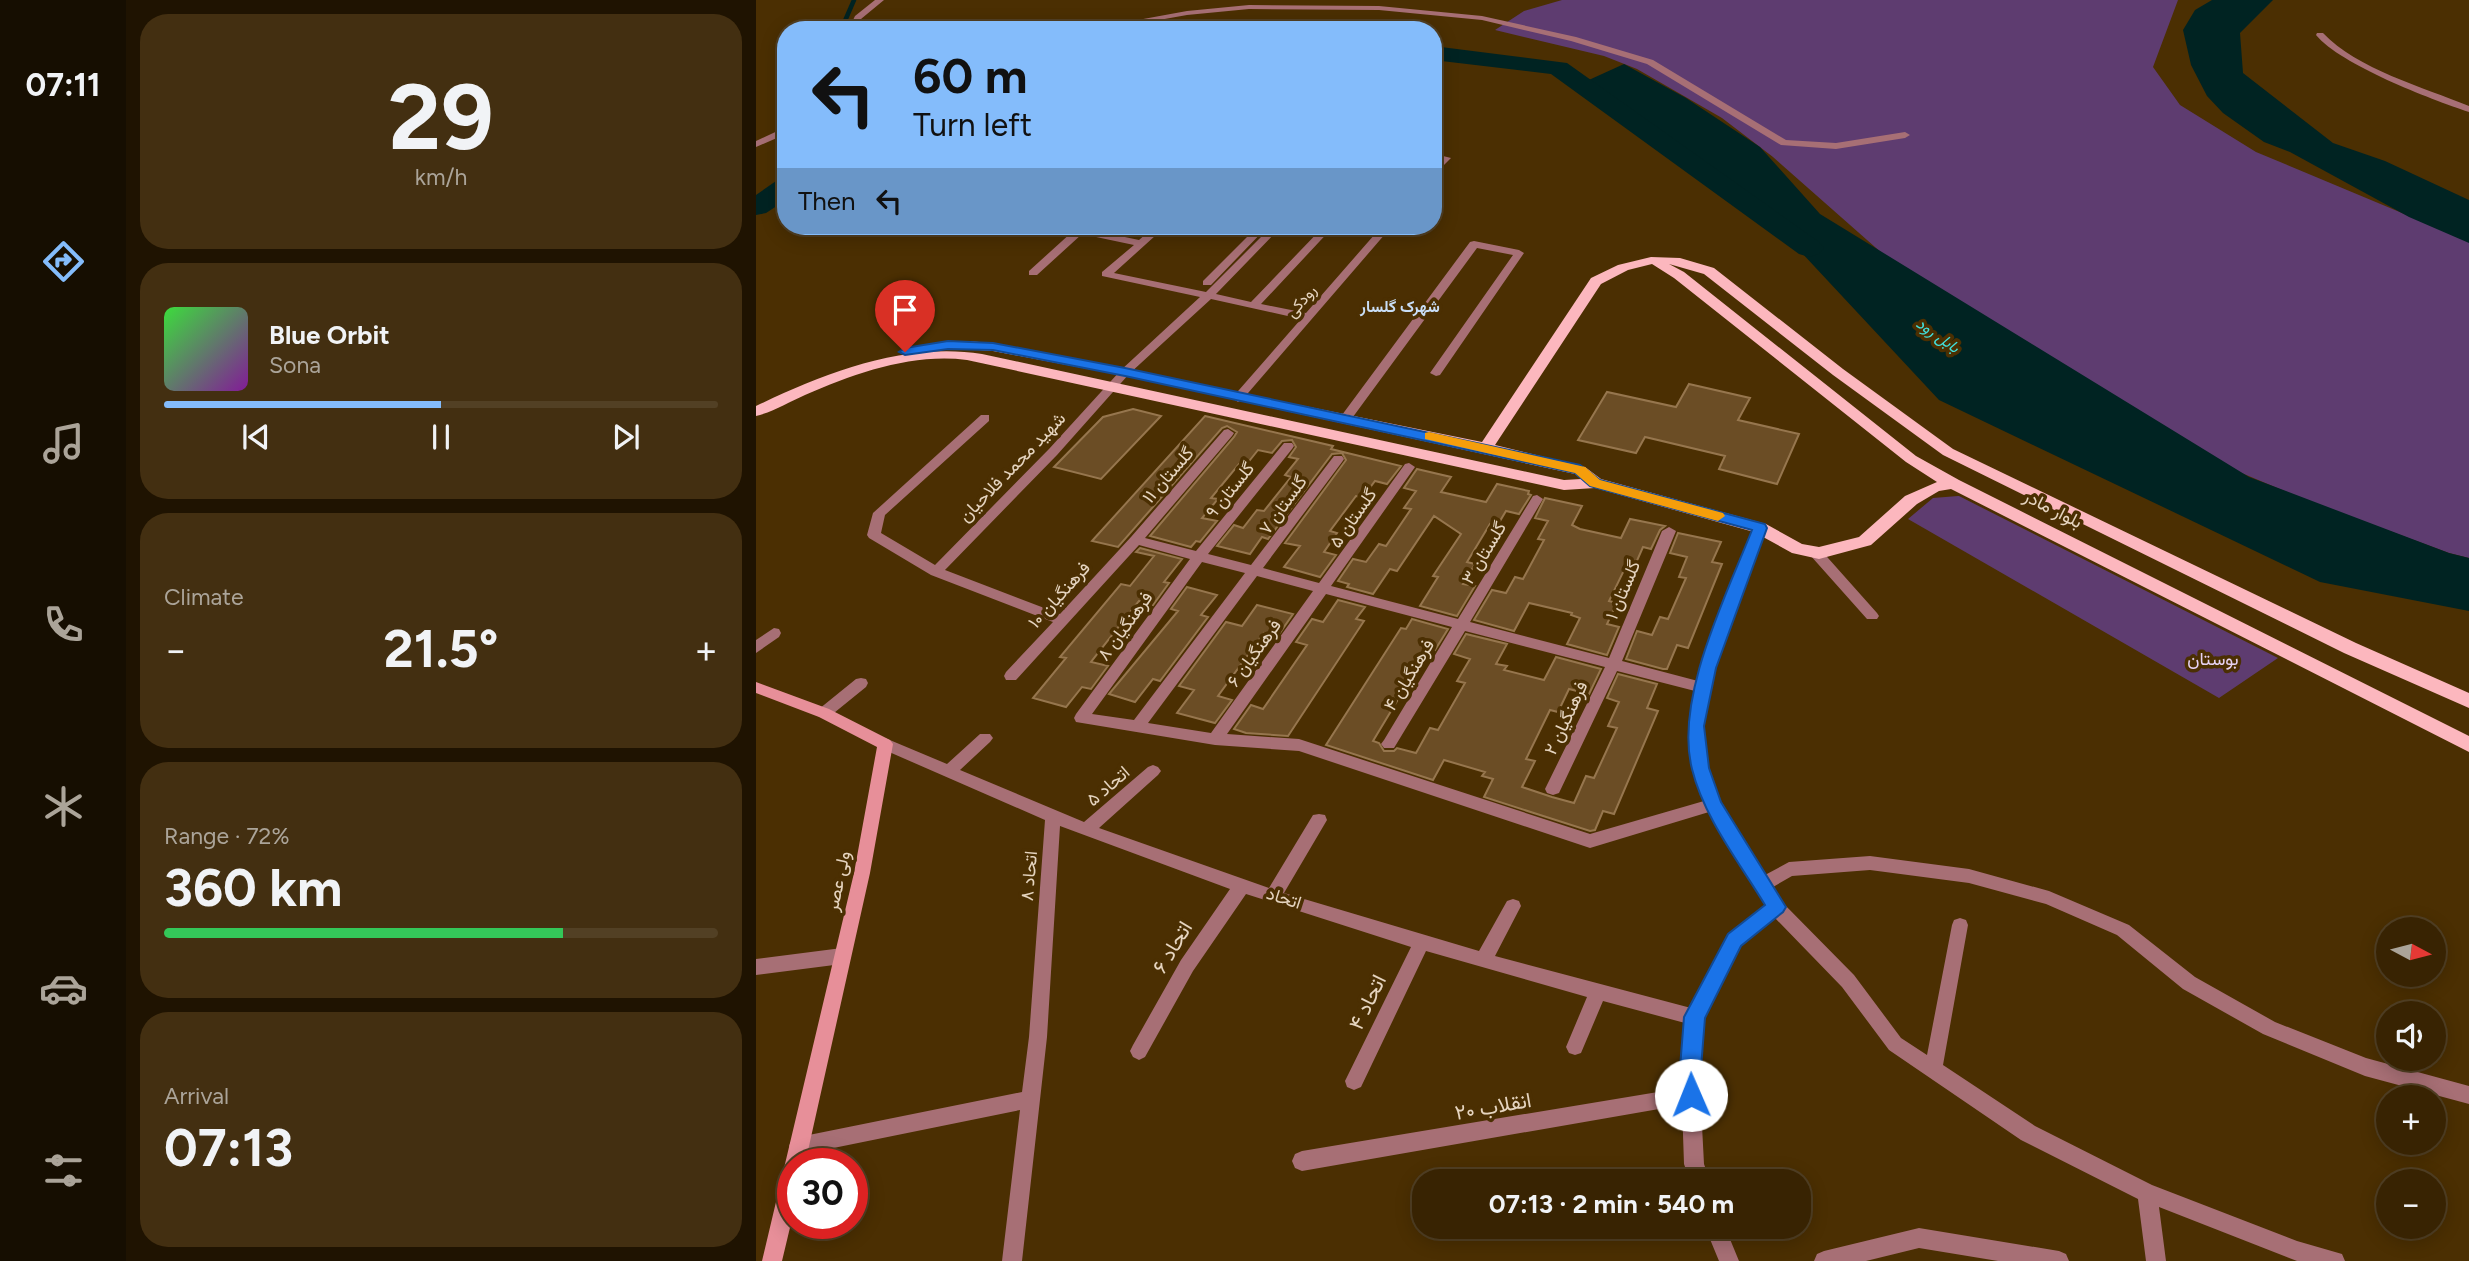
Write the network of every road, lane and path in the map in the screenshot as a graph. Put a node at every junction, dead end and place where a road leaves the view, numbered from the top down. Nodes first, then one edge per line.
1 (880, 0) edge
2 (856, 21) edge
3 (1138, 21) edge
4 (2320, 35) dead end
5 (2469, 109) edge
6 (777, 134) edge
7 (1905, 135) dead end
8 (756, 144) edge
9 (1446, 158) dead end
10 (1442, 163) edge
11 (1074, 235) edge
12 (1110, 235) edge
13 (1150, 235) edge
14 (1254, 235) edge
15 (1268, 235) edge
16 (1320, 235) edge
17 (1379, 235) edge
18 (1141, 243) junction
19 (1651, 260) junction
20 (1033, 273) dead end
21 (1207, 297) junction
22 (1253, 306) junction
23 (1308, 317) junction
24 (1125, 372) junction
25 (1436, 373) dead end
26 (1112, 386) junction
27 (1238, 398) junction
28 (756, 399) edge
29 (756, 412) edge
30 (985, 418) dead end
31 (1346, 418) junction
32 (1228, 433) dead end
33 (1288, 446) dead end
34 (1486, 448) junction
35 (1338, 459) dead end
36 (1409, 467) dead end
37 (1595, 483) junction
38 (1953, 484) junction
39 (1537, 499) dead end
40 (1760, 528) junction
41 (1668, 531) dead end
42 (1136, 540) junction
43 (1815, 552) junction
44 (1199, 556) junction
45 (1256, 571) junction
46 (936, 572) junction
47 (1325, 589) junction
48 (1872, 616) dead end
49 (1063, 620) junction
50 (1461, 625) junction
51 (774, 633) dead end
52 (756, 648) edge
53 (1612, 664) junction
54 (1011, 676) dead end
55 (862, 682) dead end
56 (756, 687) edge
57 (1703, 688) junction
58 (2469, 701) edge
59 (824, 713) junction
60 (1137, 727) junction
61 (985, 738) dead end
62 (1215, 739) junction
63 (885, 744) junction
64 (1389, 744) dead end
65 (2469, 745) edge
66 (949, 771) junction
67 (1153, 771) dead end
68 (1553, 789) dead end
69 (1713, 805) junction
70 (1053, 815) junction
71 (1319, 820) dead end
72 (1087, 829) junction
73 (1762, 885) junction
74 (1243, 886) junction
75 (1274, 895) junction
76 (1513, 906) dead end
77 (1776, 907) junction
78 (1960, 925) dead end
79 (1421, 944) junction
80 (842, 956) junction
81 (1483, 961) junction
82 (756, 967) edge
83 (1598, 992) junction
84 (1695, 1017) junction
85 (1575, 1047) dead end
86 (1139, 1051) dead end
87 (1933, 1069) junction
88 (1354, 1081) dead end
89 (1691, 1095) junction
90 (2469, 1095) edge
91 (1031, 1099) junction
92 (799, 1148) edge
93 (826, 1148) edge
94 (1302, 1161) dead end
95 (1696, 1169) edge
96 (2147, 1193) junction
97 (777, 1239) edge
98 (1720, 1239) edge
99 (1957, 1253) edge
100 (772, 1261) edge
101 (1012, 1261) edge
102 (1729, 1261) edge
103 (1824, 1261) edge
104 (2059, 1261) edge
105 (2155, 1261) edge
106 (2335, 1261) edge

1 - 2 street
3 - 7 street
4 - 5 street
6 - 8 street
9 - 10 street
11 - 20 street
12 - 18 street
13 - 18 street
14 - 21 street
15 - 21 street, شهید محمد فلاحیان
16 - 22 street
17 - 23 street, رودکی
18 - 21 street
19 - 34 main road, بلوار مادر
19 - 38 main road, بلوار مادر
19 - 58 main road, بلوار مادر
21 - 22 street
21 - 24 street, شهید محمد فلاحیان
22 - 23 street
23 - 27 street, رودکی
24 - 26 street, شهید محمد فلاحیان
24 - 27 main road
24 - 28 main road
25 - 31 street
26 - 29 main road
26 - 37 main road
26 - 46 street, شهید محمد فلاحیان
27 - 31 main road
30 - 46 street
31 - 34 main road
32 - 42 street, گلستان ۱۱
33 - 44 street, گلستان ۹
34 - 37 main road
35 - 45 street, گلستان ۷
36 - 47 street, گلستان ۵
37 - 40 main road
38 - 43 main road
38 - 65 main road, بلوار مادر
39 - 50 street, گلستان ۳
40 - 43 main road
40 - 57 street
41 - 53 street, گلستان ۱
42 - 44 street
42 - 49 street, فرهنگیان ۱۰
43 - 48 street
44 - 45 street
44 - 60 street, فرهنگیان ۸
45 - 47 street
45 - 60 street, گلستان ۷
46 - 49 street
47 - 50 street
47 - 62 street, فرهنگیان ۶
49 - 54 street, فرهنگیان ۱۰
50 - 53 street
50 - 64 street, فرهنگیان ۴
51 - 52 street
53 - 57 street
53 - 68 street, فرهنگیان ۲
55 - 59 street
56 - 59 main road
57 - 69 street
59 - 63 main road
60 - 62 street
61 - 66 street
62 - 69 street
63 - 66 street, اتحاد
63 - 80 main road, ولی عصر
66 - 70 street, اتحاد
67 - 72 street, اتحاد ۵
69 - 73 street
70 - 72 street, اتحاد
70 - 91 street, اتحاد ۸
71 - 75 street
72 - 74 street, اتحاد
73 - 77 street
73 - 90 street
74 - 75 street, اتحاد
74 - 86 street, اتحاد ۶
75 - 79 street, اتحاد
76 - 81 street
77 - 84 street
77 - 87 street
78 - 87 street
79 - 81 street, اتحاد
79 - 88 street, اتحاد ۴
80 - 82 street
80 - 92 main road, ولی عصر
81 - 83 street, اتحاد
83 - 84 street, اتحاد
83 - 85 street
84 - 89 street
87 - 96 street
89 - 94 street, انقلاب ۲۰
89 - 95 street
91 - 93 street
91 - 101 street, اتحاد ۸
96 - 105 street
96 - 106 street
97 - 100 main road
98 - 102 street
99 - 103 street
99 - 104 street

